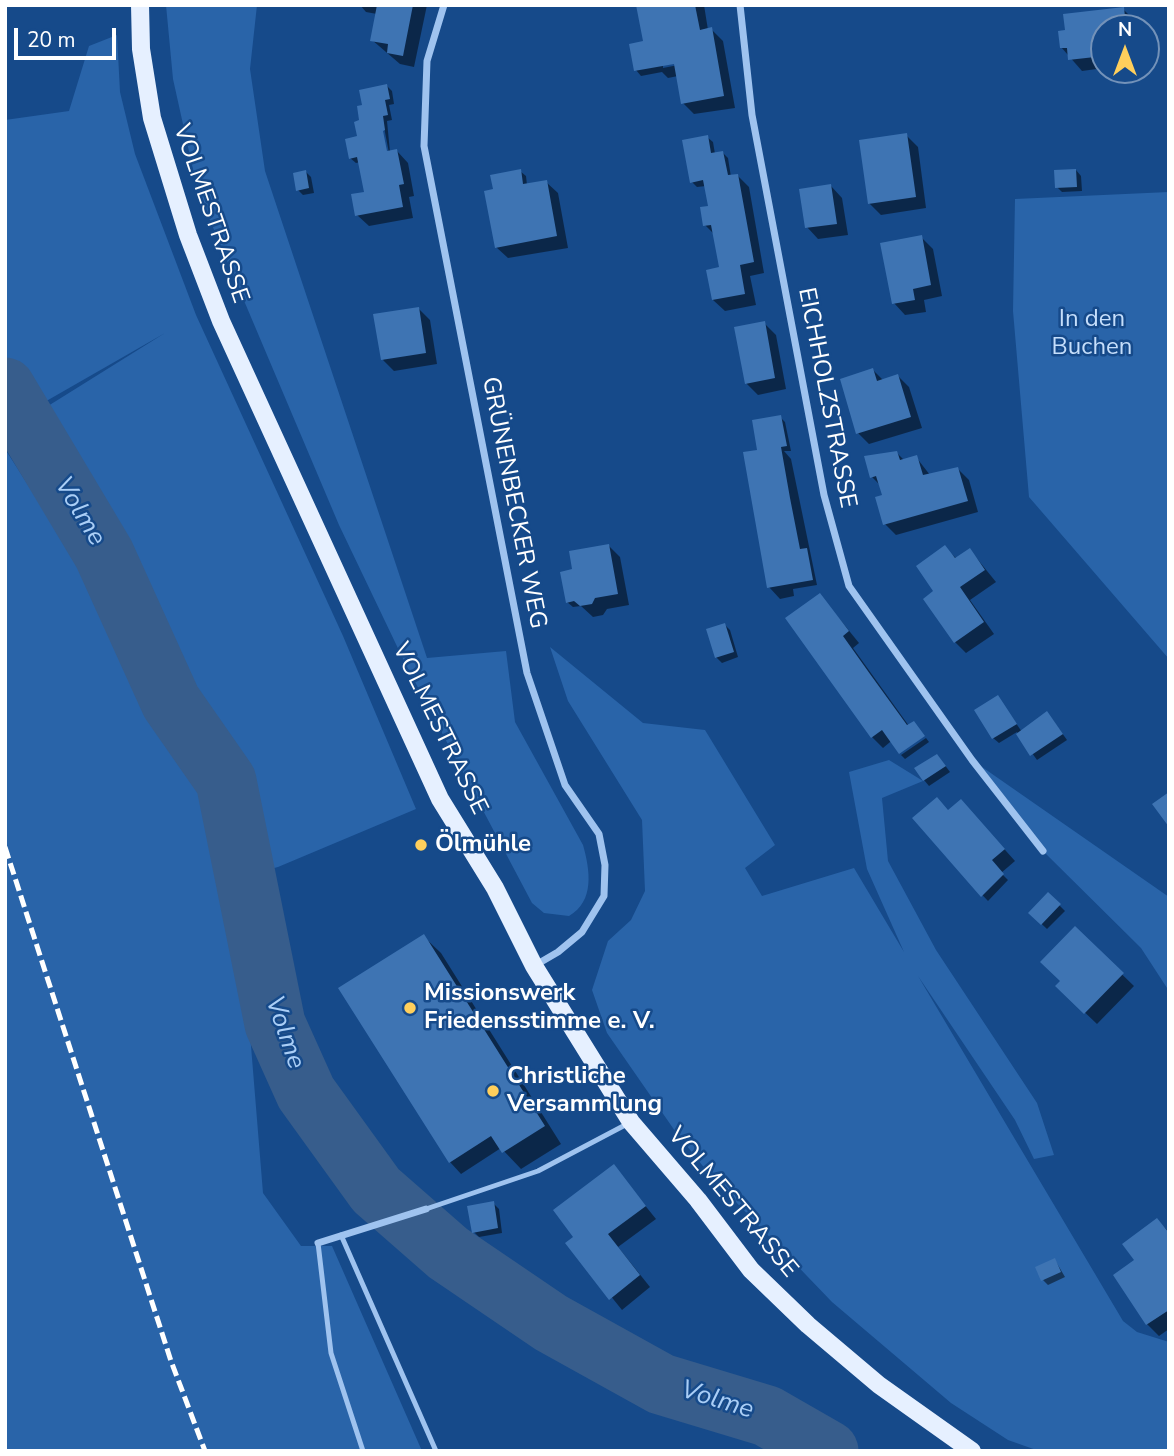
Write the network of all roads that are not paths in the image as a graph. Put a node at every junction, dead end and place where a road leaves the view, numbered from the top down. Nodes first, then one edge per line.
1 (140, 5) edge
2 (444, 5) edge
3 (740, 5) edge
4 (1043, 852) dead end
5 (534, 966) junction
6 (631, 1122) junction
7 (426, 1209) joint
8 (341, 1235) junction
9 (318, 1243) joint
10 (363, 1451) edge
11 (436, 1451) edge
12 (972, 1451) edge

1 - 5 main road, VOLMESTRASSE
2 - 5 street, GRÜNENBECKER WEG
3 - 4 street, EICHHOLZSTRASSE
5 - 6 main road, VOLMESTRASSE
6 - 7 lane
6 - 12 main road, VOLMESTRASSE
7 - 8 street
8 - 9 street
8 - 11 lane
9 - 10 lane

